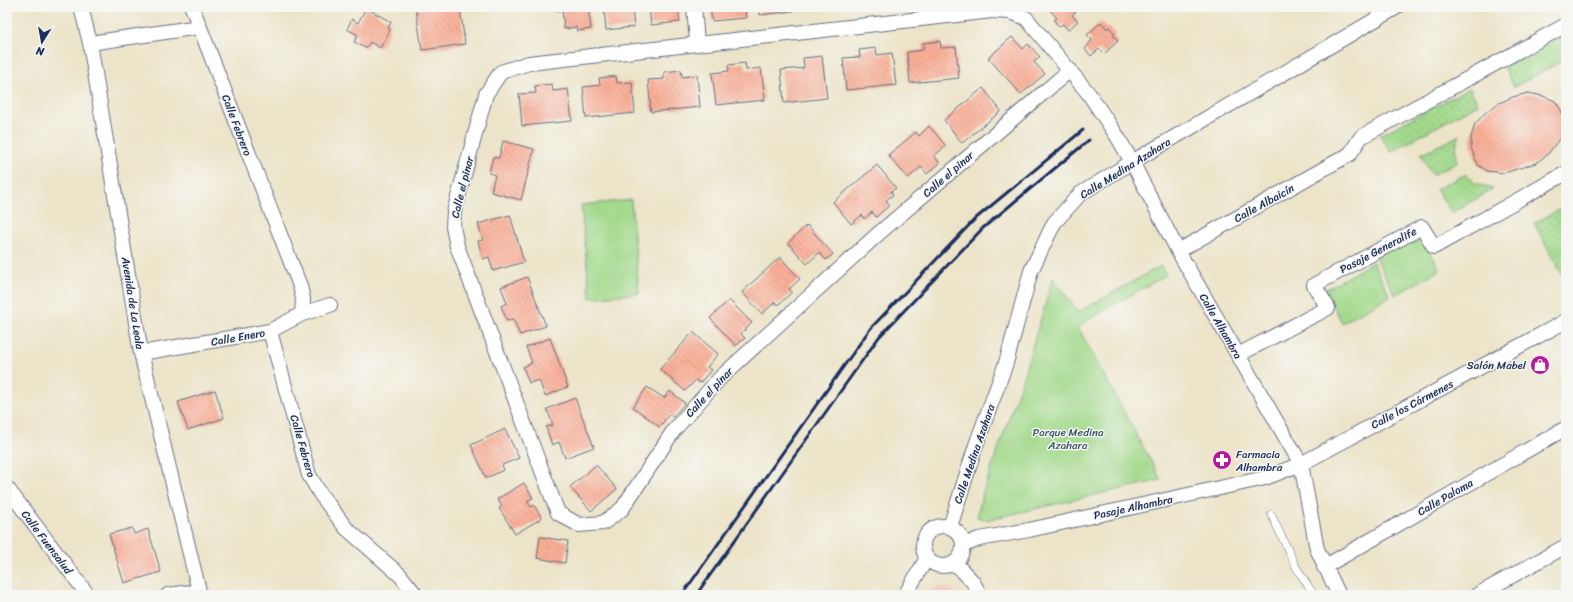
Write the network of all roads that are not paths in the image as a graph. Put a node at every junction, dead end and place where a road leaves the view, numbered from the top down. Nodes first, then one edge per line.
1 (81, 7) edge
2 (192, 7) edge
3 (694, 7) edge
4 (1397, 7) edge
5 (1566, 25) edge
6 (199, 27) junction
7 (90, 43) junction
8 (697, 43) junction
9 (1070, 70) junction
10 (1132, 162) junction
11 (1566, 173) edge
12 (1178, 251) junction
13 (330, 305) dead end
14 (302, 314) junction
15 (1566, 321) edge
16 (270, 331) junction
17 (141, 353) junction
18 (1238, 355) junction
19 (1566, 428) edge
20 (1301, 464) junction
21 (7, 488) edge
22 (1271, 514) dead end
23 (950, 527) junction
24 (964, 545) junction
25 (1564, 551) edge
26 (927, 558) junction
27 (955, 564) junction
28 (1324, 567) junction
29 (200, 593) edge
30 (88, 595) edge
31 (168, 595) edge
32 (416, 595) edge
33 (905, 595) edge
34 (980, 595) edge
35 (1314, 595) edge
36 (1339, 595) edge
37 (1477, 595) edge

1 - 7 street, Avenida de La Leala
2 - 6 street, Calle Febrero
3 - 8 street
4 - 10 street, Calle Medina Azahara
5 - 12 street, Calle Albaicín
6 - 7 street
6 - 14 street, Calle Febrero
7 - 17 street, Avenida de La Leala
8 - 9 street, Calle el pinar
8 - 9 street, Calle el pinar
9 - 10 street, Calle Alhambra
10 - 12 street, Calle Alhambra
10 - 23 street, Calle Medina Azahara
11 - 18 street, Pasaje Generalife
12 - 18 street, Calle Alhambra
13 - 14 street, Calle Enero
14 - 16 street, Calle Enero
15 - 20 street, Calle los Cármenes
16 - 17 street, Calle Enero
16 - 32 street, Calle Febrero
17 - 29 street, Avenida de La Leala
18 - 20 street, Calle Alhambra
19 - 28 street, Calle Paloma
20 - 24 street, Pasaje Alhambra
20 - 28 street, Calle Alhambra
21 - 30 street, Calle Fuensalud
22 - 35 lane
23 - 24 street
23 - 26 street
24 - 27 street
25 - 37 street
26 - 27 street
26 - 33 street
27 - 34 street
28 - 36 street, Calle Alhambra
29 - 31 street

